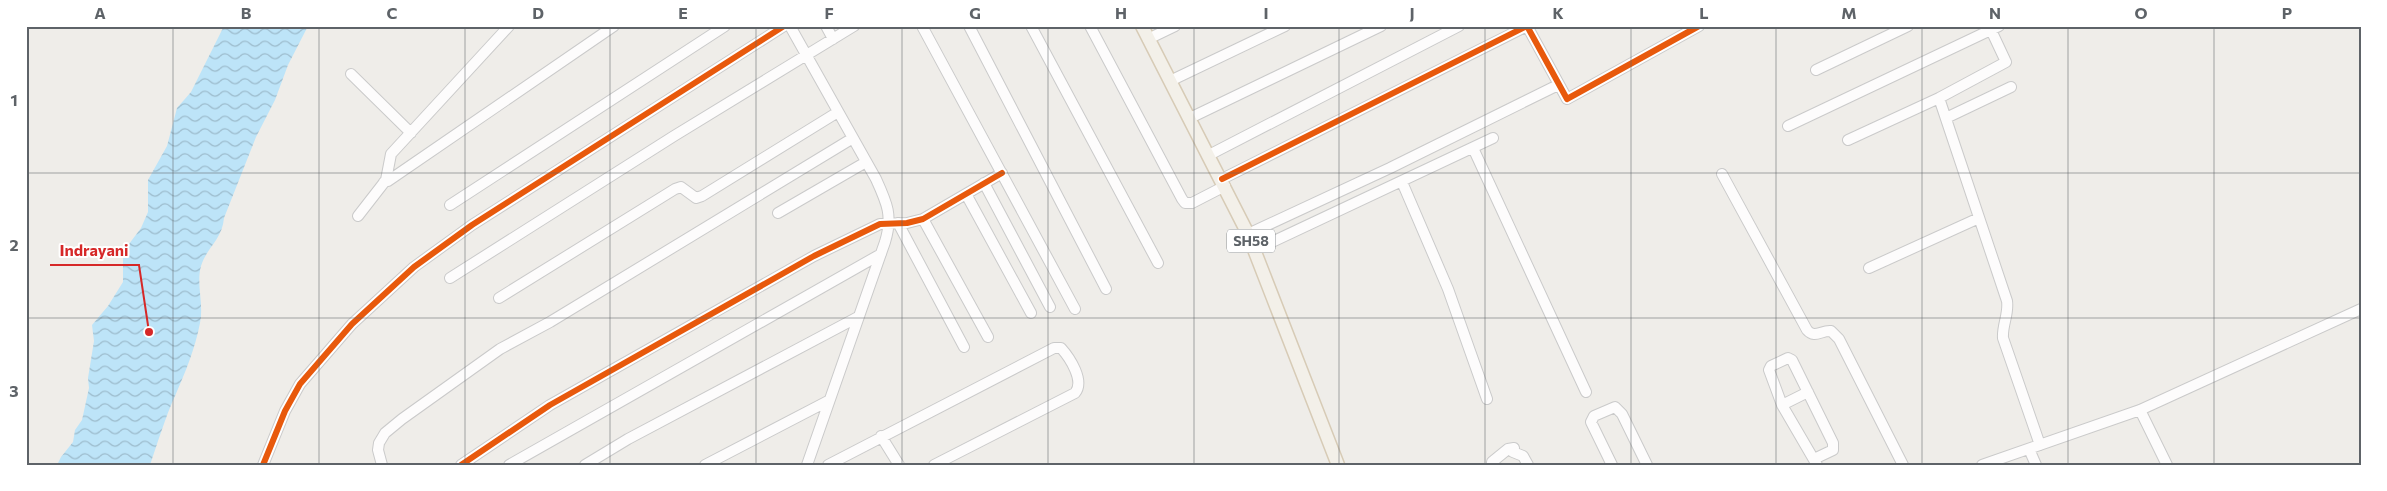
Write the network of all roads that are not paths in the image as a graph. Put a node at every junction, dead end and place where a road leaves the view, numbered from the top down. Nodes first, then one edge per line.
1 (510, 26) edge
2 (614, 26) edge
3 (725, 26) edge
4 (784, 26) edge
5 (790, 26) edge
6 (826, 26) edge
7 (854, 26) edge
8 (922, 26) edge
9 (970, 26) edge
10 (1031, 26) edge
11 (1090, 26) edge
12 (1142, 26) edge
13 (1175, 26) edge
14 (1285, 26) edge
15 (1381, 26) edge
16 (1459, 26) edge
17 (1699, 26) edge
18 (1908, 26) edge
19 (1995, 28) edge
20 (833, 39) junction
21 (1148, 39) junction
22 (806, 55) junction
23 (1816, 70) dead end
24 (351, 74) dead end
25 (1170, 81) junction
26 (1558, 85) junction
27 (2011, 88) dead end
28 (1939, 98) junction
29 (838, 112) junction
30 (1190, 118) junction
31 (1946, 118) junction
32 (1788, 126) dead end
33 (411, 133) junction
34 (853, 138) junction
35 (1493, 138) dead end
36 (1848, 140) dead end
37 (1472, 148) junction
38 (1209, 155) junction
39 (866, 162) junction
40 (1002, 173) junction
41 (1722, 174) dead end
42 (384, 182) junction
43 (1223, 182) junction
44 (1402, 182) junction
45 (984, 183) junction
46 (966, 194) junction
47 (450, 205) dead end
48 (778, 213) dead end
49 (358, 216) dead end
50 (1979, 218) junction
51 (923, 220) junction
52 (894, 223) junction
53 (1248, 234) junction
54 (1255, 250) junction
55 (881, 254) junction
56 (1158, 263) dead end
57 (1869, 268) dead end
58 (450, 278) dead end
59 (1106, 289) dead end
60 (499, 298) dead end
61 (1050, 307) dead end
62 (1075, 309) dead end
63 (2361, 309) edge
64 (1031, 313) dead end
65 (858, 317) junction
66 (988, 337) dead end
67 (964, 347) dead end
68 (1586, 392) dead end
69 (1808, 392) junction
70 (1487, 400) dead end
71 (828, 401) junction
72 (1782, 405) junction
73 (2140, 410) junction
74 (881, 436) junction
75 (2040, 445) junction
76 (2029, 449) junction
77 (1815, 462) edge
78 (263, 465) edge
79 (382, 465) edge
80 (461, 465) edge
81 (509, 465) edge
82 (584, 465) edge
83 (705, 465) edge
84 (807, 465) edge
85 (828, 465) edge
86 (899, 465) edge
87 (934, 465) edge
88 (1338, 465) edge
89 (1492, 465) edge
90 (1528, 465) edge
91 (1612, 465) edge
92 (1647, 465) edge
93 (1903, 465) edge
94 (1982, 465) edge
95 (2036, 465) edge
96 (2167, 465) edge

1 - 33 street
2 - 42 street
3 - 47 street
4 - 78 street
5 - 22 street
6 - 20 street
7 - 20 street
8 - 40 street
9 - 59 street
10 - 56 street
11 - 43 street
12 - 21 main road, SH58
13 - 21 street
14 - 25 street
15 - 30 street
16 - 38 street
17 - 26 street
18 - 23 street
19 - 28 street
19 - 32 street
20 - 22 street
21 - 25 main road, SH58
22 - 29 street
22 - 58 street
24 - 33 street
25 - 30 main road, SH58
26 - 43 street
26 - 53 street
27 - 31 street
28 - 31 street
28 - 36 street
29 - 34 street
29 - 60 street
30 - 38 main road, SH58
31 - 50 street
33 - 42 street
34 - 39 street
34 - 79 street
35 - 37 street
37 - 44 street
37 - 68 street
38 - 43 main road, SH58
39 - 48 street
39 - 52 street
40 - 45 street
40 - 62 street
41 - 93 street
42 - 49 street
43 - 53 main road, SH58
44 - 54 street
44 - 70 street
45 - 46 street
45 - 61 street
46 - 51 street
46 - 64 street
50 - 57 street
50 - 75 street
51 - 52 street
51 - 66 street
52 - 55 street
52 - 67 street
52 - 80 street
53 - 54 main road, SH58
54 - 88 main road, SH58
55 - 65 street
55 - 81 street
63 - 73 street
65 - 71 street
65 - 82 street
69 - 72 street
69 - 72 street
69 - 77 street
71 - 83 street
71 - 84 street
72 - 77 street
73 - 75 street
73 - 96 street
74 - 85 street
74 - 86 street
74 - 87 street
75 - 76 street
76 - 94 street
76 - 95 street
89 - 90 street
91 - 92 street

